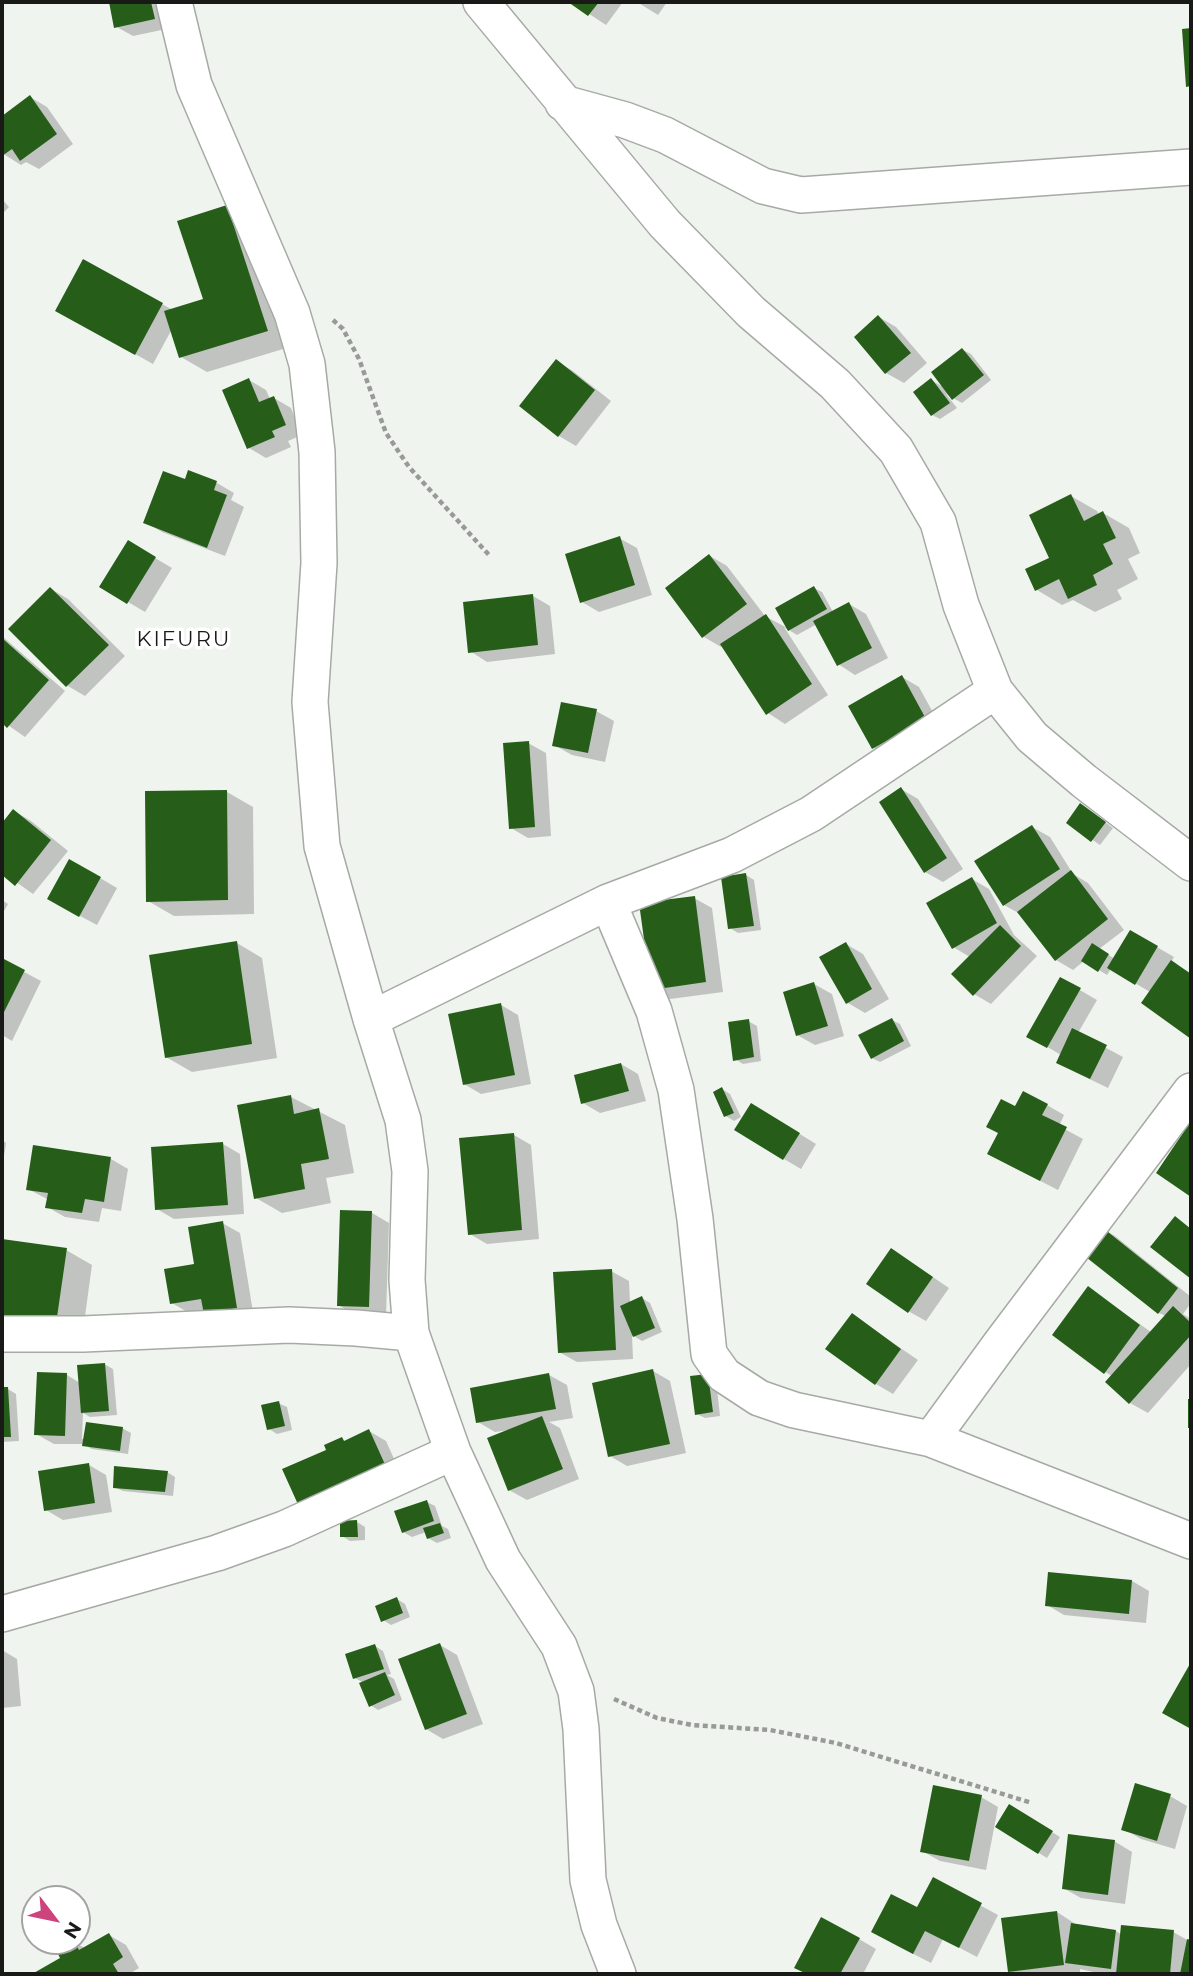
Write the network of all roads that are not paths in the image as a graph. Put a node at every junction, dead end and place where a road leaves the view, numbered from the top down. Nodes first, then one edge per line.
1 (174, 2) edge
2 (481, 2) edge
3 (564, 103) junction
4 (1191, 167) edge
5 (995, 691) junction
6 (1191, 863) edge
7 (608, 902) junction
8 (371, 1018) junction
9 (1191, 1091) edge
10 (2, 1334) edge
11 (411, 1334) junction
12 (932, 1439) junction
13 (453, 1452) junction
14 (1191, 1541) edge
15 (2, 1614) edge
16 (618, 1974) edge

1 - 8 street
2 - 3 street
3 - 4 street
3 - 5 street
5 - 6 street
5 - 7 street
7 - 8 street
7 - 12 street
8 - 11 street
9 - 12 street
10 - 11 street
11 - 13 street
12 - 14 street
13 - 15 street
13 - 16 street

